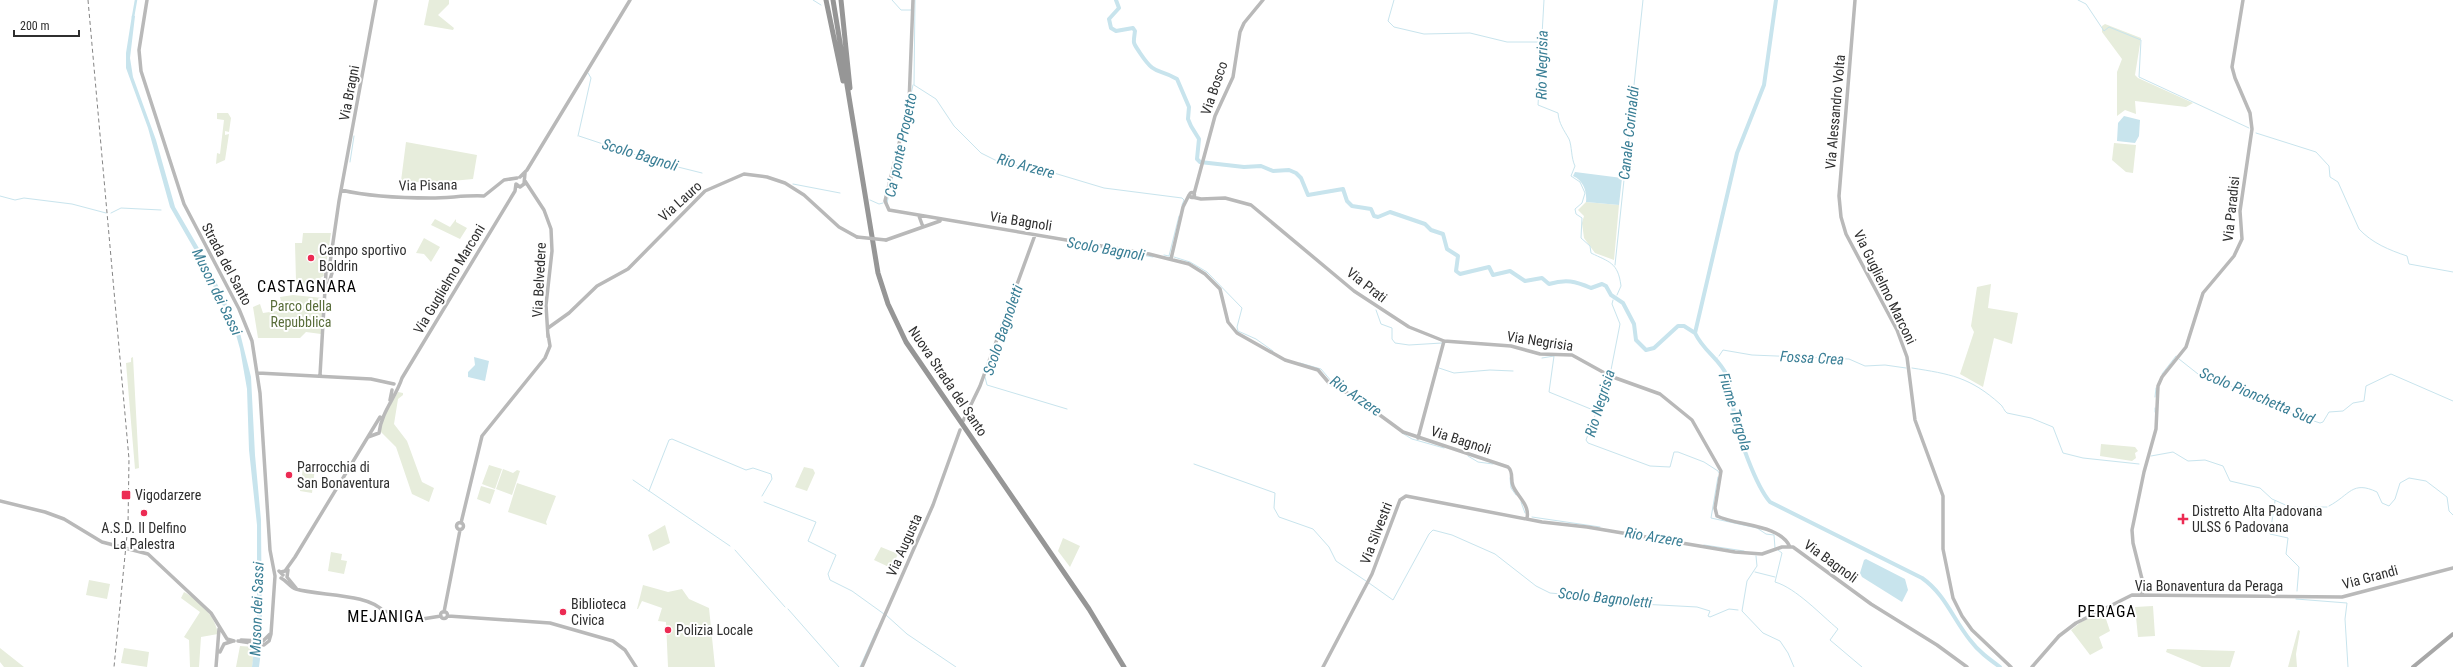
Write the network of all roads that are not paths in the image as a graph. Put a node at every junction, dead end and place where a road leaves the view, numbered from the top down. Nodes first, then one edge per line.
1 (146, 0) edge
2 (376, 0) edge
3 (629, 0) edge
4 (826, 0) edge
5 (833, 0) edge
6 (841, 0) edge
7 (914, 0) edge
8 (1263, 0) edge
9 (1855, 0) edge
10 (2243, 0) edge
11 (850, 103) junction
12 (525, 172) junction
13 (518, 178) junction
14 (509, 179) junction
15 (525, 181) junction
16 (516, 184) junction
17 (521, 186) junction
18 (341, 190) junction
19 (515, 191) junction
20 (532, 192) junction
21 (1192, 195) junction
22 (918, 216) junction
23 (943, 220) junction
24 (1843, 225) joint
25 (922, 227) junction
26 (1034, 235) junction
27 (1171, 258) junction
28 (330, 270) junction
29 (326, 274) junction
30 (331, 275) junction
31 (547, 318) junction
32 (556, 322) junction
33 (548, 327) junction
34 (1444, 342) junction
35 (258, 373) junction
36 (321, 376) junction
37 (402, 378) junction
38 (383, 381) junction
39 (395, 384) junction
40 (399, 386) junction
41 (392, 389) junction
42 (397, 391) junction
43 (963, 421) dead end
44 (379, 429) junction
45 (373, 430) junction
46 (960, 430) dead end
47 (376, 435) junction
48 (368, 437) junction
49 (1418, 438) junction
50 (0, 501) edge
51 (1526, 518) junction
52 (1790, 547) junction
53 (295, 556) junction
54 (2453, 568) edge
55 (288, 570) junction
56 (279, 575) junction
57 (292, 582) junction
58 (2143, 588) junction
59 (297, 589) junction
60 (2142, 595) junction
61 (2132, 596) junction
62 (2292, 597) joint
63 (384, 612) junction
64 (444, 612) junction
65 (388, 616) junction
66 (441, 616) junction
67 (448, 616) junction
68 (219, 626) junction
69 (2453, 634) edge
70 (226, 638) junction
71 (219, 640) junction
72 (238, 641) junction
73 (225, 643) junction
74 (219, 653) junction
75 (1124, 666) edge
76 (216, 667) edge
77 (636, 667) edge
78 (862, 667) edge
79 (1323, 667) edge
80 (1967, 667) edge
81 (2011, 667) edge
82 (2032, 667) edge
83 (2413, 667) edge

1 - 35 street, Strada del Santo
2 - 18 street, Via Bragni
3 - 12 street
4 - 11 highway
5 - 11 highway, Nuova Strada del Santo
6 - 11 highway
7 - 22 street, Via Bagnoli
8 - 21 street, Via Bosco
9 - 24 street, Via Alessandro Volta
10 - 58 street, Via Paradisi
11 - 75 highway, Nuova Strada del Santo
12 - 13 street
12 - 15 street
13 - 14 street, Via Pisana
13 - 15 street
13 - 16 street, Via Guglielmo Marconi
14 - 16 street
14 - 18 street, Via Pisana
15 - 17 street, Via Guglielmo Marconi
15 - 20 street, Via Belvedere
16 - 17 street, Via Belvedere
16 - 19 street, Via Guglielmo Marconi
17 - 19 street, Via Guglielmo Marconi
17 - 20 street, Via Belvedere
18 - 28 street, Via Bragni
19 - 37 street, Via Guglielmo Marconi
20 - 31 street, Via Belvedere
21 - 27 street, Via Bosco
21 - 34 street, Via Prati
22 - 23 street, Via Bagnoli
22 - 25 street
23 - 25 street, Via Bagnoli
23 - 26 street, Via Bagnoli
24 - 81 street, Via Guglielmo Marconi
25 - 32 street, Via Lauro, bridge
26 - 27 street, Via Bagnoli
26 - 43 street
27 - 49 street, Via Bagnoli
28 - 29 street
28 - 30 street, Via Bragni
29 - 30 street
29 - 36 street
30 - 36 street, Via Bragni
31 - 32 street
31 - 33 street, Via Belvedere
32 - 33 street, Via Lauro
33 - 64 street
34 - 49 street
34 - 52 street, Via Negrisia
35 - 36 street
35 - 56 street, Strada del Santo
36 - 38 street
37 - 39 street, Via Guglielmo Marconi
37 - 40 street, Via Guglielmo Marconi
38 - 39 street
38 - 41 street
39 - 40 street
39 - 41 street
40 - 42 street, Via Guglielmo Marconi
41 - 42 street
41 - 45 street
42 - 44 street
44 - 45 street
44 - 47 street
45 - 47 street
45 - 48 street
46 - 78 street, Via Augusta
47 - 48 street
48 - 53 street
49 - 51 street, Via Bagnoli
50 - 68 street
51 - 52 street, Via Bagnoli
51 - 79 street, Via Silvestri
52 - 80 street, Via Bagnoli
53 - 55 street
53 - 56 street
54 - 62 street, Via Grandi
55 - 56 street
55 - 57 street
56 - 57 street
56 - 59 street
56 - 72 street
57 - 59 street
58 - 60 street, Via Paradisi
58 - 61 street
59 - 63 street
60 - 61 street, Via Bonaventura da Peraga
60 - 62 street, Via Bonaventura da Peraga
61 - 82 street, Via Bonaventura da Peraga
63 - 65 street
63 - 65 street
64 - 66 street
64 - 67 street
65 - 66 street
66 - 67 street
67 - 77 street
68 - 70 street
68 - 71 street
69 - 83 main road
70 - 71 street
70 - 72 street
70 - 73 street
71 - 73 street
71 - 74 street
72 - 73 street
72 - 74 street
73 - 74 street
74 - 76 street

